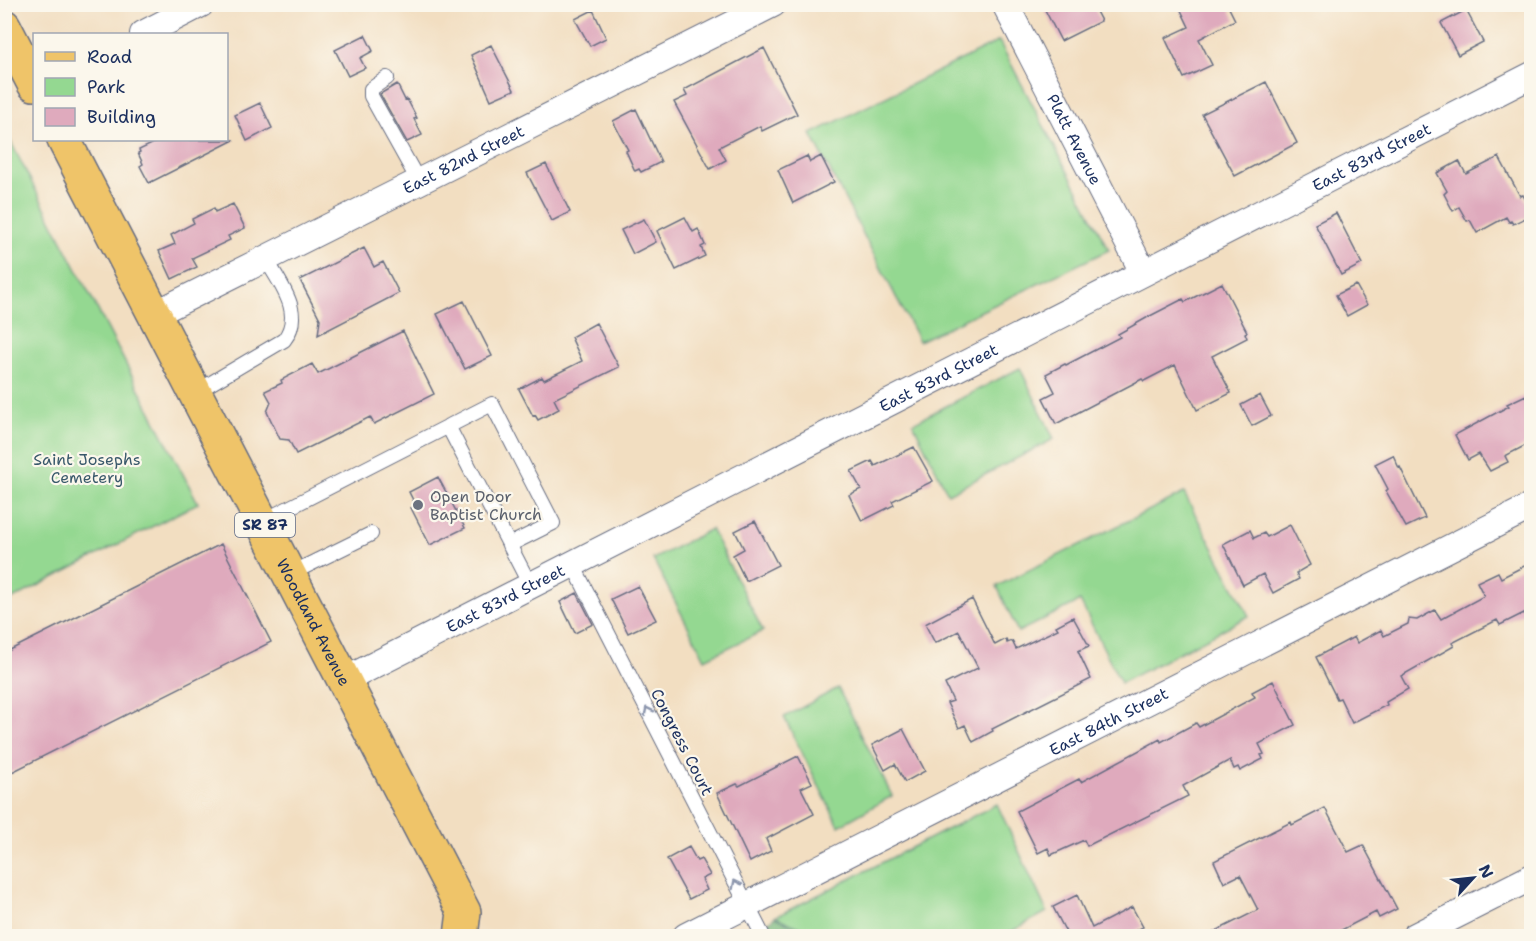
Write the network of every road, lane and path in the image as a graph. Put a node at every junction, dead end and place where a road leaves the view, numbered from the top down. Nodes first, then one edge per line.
1 (201, 4) edge
2 (773, 4) edge
3 (1005, 4) edge
4 (4, 26) edge
5 (145, 33) edge
6 (1532, 75) edge
7 (387, 78) dead end
8 (33, 82) edge
9 (65, 141) edge
10 (419, 182) junction
11 (266, 259) junction
12 (1143, 272) junction
13 (155, 314) junction
14 (196, 392) junction
15 (448, 426) junction
16 (1532, 506) edge
17 (263, 521) junction
18 (371, 534) dead end
19 (509, 545) junction
20 (572, 563) junction
21 (290, 574) junction
22 (530, 585) junction
23 (345, 680) junction
24 (1532, 877) edge
25 (748, 906) junction
26 (462, 924) edge
27 (686, 936) edge
28 (763, 936) edge
29 (1415, 936) edge

1 - 5 street
2 - 10 street, East 82nd Street
3 - 12 street, Platt Avenue
4 - 8 main road
6 - 12 street, East 83rd Street
7 - 10 lane
9 - 13 main road, Woodland Avenue / SR 87
10 - 11 street, East 82nd Street
11 - 13 street, East 82nd Street
11 - 14 lane
12 - 20 street, East 83rd Street
13 - 14 main road, Woodland Avenue / SR 87
14 - 17 main road, Woodland Avenue / SR 87
15 - 17 lane
15 - 19 lane
15 - 19 lane
16 - 25 street, East 84th Street
17 - 21 main road, Woodland Avenue / SR 87
18 - 21 lane
19 - 22 lane
20 - 22 street, East 83rd Street
25 -> 20 lane, Congress Court
21 - 23 main road, Woodland Avenue / SR 87
22 - 23 street, East 83rd Street
23 - 26 main road, Woodland Avenue / SR 87
24 - 29 street
25 - 27 street, East 84th Street
25 - 28 lane, Congress Court

